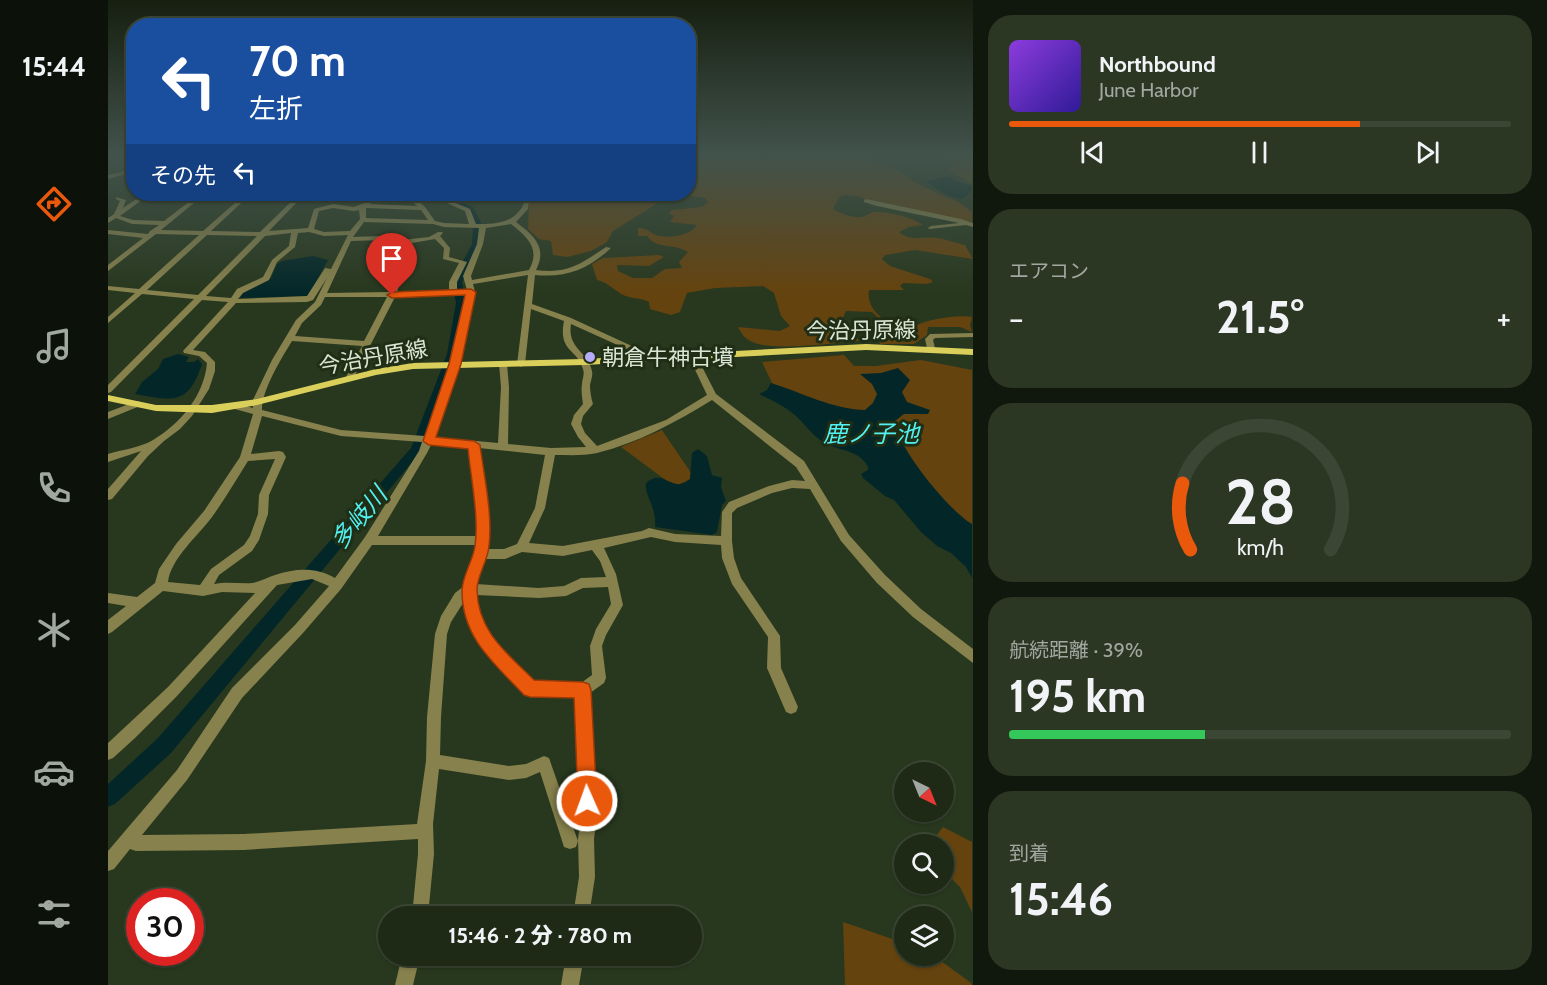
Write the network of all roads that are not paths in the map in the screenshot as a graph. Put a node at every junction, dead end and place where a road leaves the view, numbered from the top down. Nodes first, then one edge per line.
1 (123, 201) edge
2 (137, 201) edge
3 (193, 201) edge
4 (240, 201) edge
5 (295, 201) edge
6 (350, 201) edge
7 (371, 201) edge
8 (417, 201) edge
9 (446, 201) edge
10 (526, 201) edge
11 (866, 201) dead end
12 (368, 204) junction
13 (423, 208) junction
14 (116, 216) junction
15 (362, 220) junction
16 (108, 221) edge
17 (433, 222) junction
18 (512, 222) junction
19 (164, 223) junction
20 (446, 225) junction
21 (479, 225) junction
22 (972, 225) edge
23 (931, 228) dead end
24 (311, 230) junction
25 (295, 231) junction
26 (108, 232) edge
27 (150, 234) junction
28 (203, 234) junction
29 (260, 234) junction
30 (351, 236) junction
31 (437, 237) junction
32 (410, 241) junction
33 (608, 248) dead end
34 (340, 258) junction
35 (108, 268) edge
36 (532, 272) junction
37 (468, 283) junction
38 (108, 288) edge
39 (141, 291) junction
40 (471, 292) junction
41 (453, 294) junction
42 (322, 295) junction
43 (392, 295) junction
44 (200, 297) junction
45 (234, 300) junction
46 (529, 306) junction
47 (568, 320) junction
48 (108, 321) edge
49 (972, 335) edge
50 (289, 338) junction
51 (368, 344) junction
52 (931, 348) junction
53 (972, 352) edge
54 (693, 357) junction
55 (656, 359) junction
56 (584, 362) junction
57 (455, 364) junction
58 (503, 364) junction
59 (521, 364) junction
60 (349, 379) junction
61 (108, 390) edge
62 (712, 396) junction
63 (108, 398) edge
64 (257, 402) junction
65 (137, 404) junction
66 (234, 406) junction
67 (192, 410) junction
68 (258, 414) junction
69 (108, 416) edge
70 (429, 441) junction
71 (156, 443) junction
72 (474, 445) junction
73 (503, 447) junction
74 (595, 450) junction
75 (551, 452) junction
76 (108, 458) edge
77 (245, 458) junction
78 (814, 485) junction
79 (108, 496) edge
80 (369, 540) junction
81 (482, 541) junction
82 (726, 541) junction
83 (596, 546) junction
84 (521, 547) junction
85 (481, 554) junction
86 (273, 581) junction
87 (613, 582) junction
88 (337, 585) junction
89 (161, 586) junction
90 (470, 589) junction
91 (203, 591) junction
92 (108, 598) edge
93 (139, 603) junction
94 (108, 628) edge
95 (972, 657) edge
96 (583, 690) junction
97 (790, 706) dead end
98 (108, 753) edge
99 (433, 761) junction
100 (426, 831) junction
101 (127, 841) junction
102 (570, 841) dead end
103 (108, 863) edge
104 (423, 906) edge
105 (583, 906) edge
106 (409, 966) edge
107 (573, 966) edge
108 (404, 985) edge
109 (570, 985) edge

1 - 14 street
2 - 14 street
3 - 19 street
4 - 28 street
5 - 29 street
6 - 12 street
7 - 12 street
8 - 13 street
9 - 21 street
10 - 18 street
11 - 22 street
12 - 13 street
12 - 15 street
12 - 24 street
13 - 17 street
14 - 16 street
14 - 19 street
15 - 17 street
15 - 30 street
17 - 20 street
18 - 21 street
18 - 36 street
19 - 27 street
20 - 21 street
20 - 31 street
21 - 37 street
22 - 23 street
24 - 25 street
24 - 30 street
25 - 29 street
25 - 45 street
26 - 27 street
27 - 28 street
27 - 35 street
28 - 29 street
28 - 39 street
29 - 44 street
30 - 32 street
30 - 34 street
31 - 32 street
31 - 41 street
32 - 43 street
33 - 36 street
34 - 42 street
34 - 45 street
36 - 37 street
36 - 46 street
37 - 40 street
38 - 39 street
39 - 44 street
39 - 48 street
40 - 41 street
40 - 57 street
41 - 43 street
42 - 43 street
42 - 50 street
43 - 51 street
44 - 45 street
44 - 61 street
45 - 67 street
46 - 47 street
46 - 59 street
47 - 55 street
47 - 56 street
49 - 52 street
50 - 51 street
50 - 64 street
51 - 60 street
52 - 53 main road, 今治丹原線
52 - 54 main road, 今治丹原線
54 - 55 main road, 今治丹原線
54 - 62 street
55 - 56 main road, 今治丹原線
56 - 59 main road, 今治丹原線
56 - 74 street
57 - 58 main road, 今治丹原線
57 - 60 main road, 今治丹原線
57 - 70 street
58 - 59 main road, 今治丹原線
58 - 73 street
60 - 64 main road, 今治丹原線
62 - 74 street
62 - 78 street
63 - 65 main road, 今治丹原線
64 - 66 main road, 今治丹原線
64 - 68 street
65 - 67 main road, 今治丹原線
65 - 69 street
66 - 67 main road, 今治丹原線
66 - 68 street
67 - 71 street
68 - 70 street
68 - 77 street
70 - 72 street
70 - 80 street
71 - 76 street
71 - 79 street
72 - 73 street
72 - 81 street
73 - 75 street
74 - 75 street
75 - 84 street
77 - 89 street
77 - 91 street
78 - 82 street
78 - 95 street
80 - 81 street
80 - 88 street
81 - 85 street
82 - 83 street
82 - 97 street
83 - 84 street
83 - 87 street
84 - 85 street
85 - 90 street
86 - 88 street
86 - 91 street
86 - 98 street
87 - 90 street
87 - 96 street
88 - 101 street
89 - 91 street
89 - 93 street
90 - 96 street
90 - 99 street
92 - 93 street
93 - 94 street
96 - 105 street
99 - 100 street
99 - 102 street
100 - 101 street
100 - 104 street
101 - 103 street
106 - 108 street
107 - 109 street

